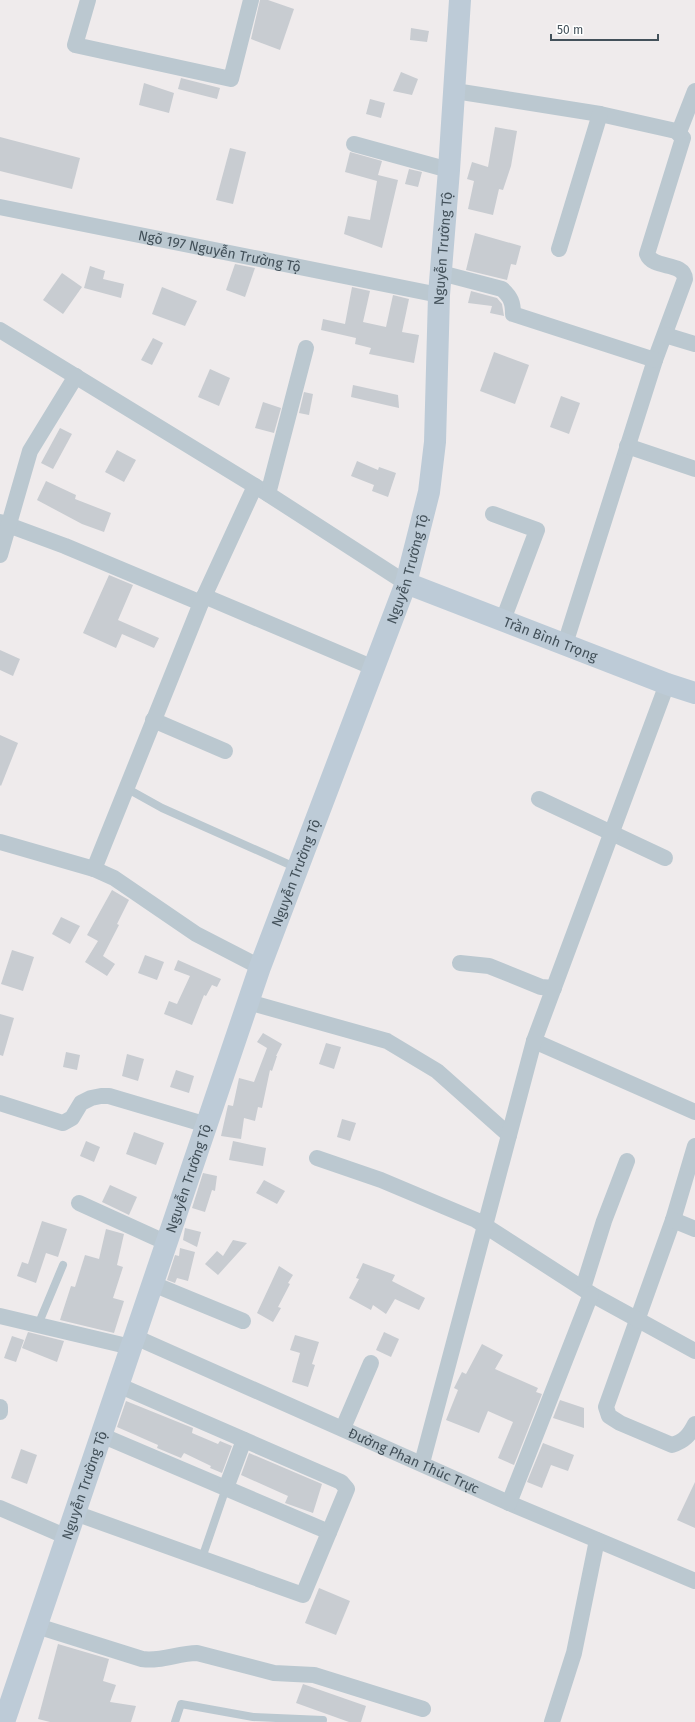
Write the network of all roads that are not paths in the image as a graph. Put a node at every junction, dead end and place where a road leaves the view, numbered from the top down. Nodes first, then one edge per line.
1 (88, 0) edge
2 (251, 0) edge
3 (460, 0) edge
4 (455, 91) junction
5 (695, 91) edge
6 (600, 114) junction
7 (679, 132) junction
8 (354, 144) dead end
9 (449, 170) junction
10 (0, 207) edge
11 (559, 249) dead end
12 (441, 274) junction
13 (439, 295) junction
14 (0, 330) edge
15 (665, 335) junction
16 (695, 344) edge
17 (306, 348) dead end
18 (655, 360) junction
19 (76, 376) junction
20 (627, 446) junction
21 (695, 469) edge
22 (261, 490) junction
23 (492, 514) dead end
24 (4, 524) edge
25 (0, 555) edge
26 (406, 583) junction
27 (202, 600) junction
28 (503, 620) junction
29 (565, 644) junction
30 (374, 668) junction
31 (667, 684) junction
32 (695, 692) edge
33 (153, 720) junction
34 (225, 751) dead end
35 (126, 788) junction
36 (539, 799) dead end
37 (611, 834) junction
38 (0, 842) edge
39 (665, 858) dead end
40 (94, 869) junction
41 (297, 869) junction
42 (460, 963) dead end
43 (260, 967) junction
44 (554, 988) junction
45 (248, 1002) junction
46 (534, 1041) junction
47 (0, 1103) edge
48 (695, 1112) edge
49 (207, 1125) junction
50 (509, 1134) junction
51 (695, 1146) edge
52 (317, 1158) dead end
53 (627, 1161) dead end
54 (79, 1203) dead end
55 (673, 1220) junction
56 (486, 1225) junction
57 (695, 1229) edge
58 (167, 1243) junction
59 (63, 1265) dead end
60 (153, 1284) junction
61 (587, 1291) junction
62 (0, 1316) edge
63 (636, 1319) junction
64 (243, 1321) dead end
65 (38, 1325) junction
66 (133, 1342) junction
67 (695, 1351) edge
68 (371, 1363) dead end
69 (118, 1385) junction
70 (0, 1407) edge
71 (0, 1412) edge
72 (695, 1424) edge
73 (343, 1428) junction
74 (102, 1436) junction
75 (244, 1440) junction
76 (422, 1463) junction
77 (226, 1488) junction
78 (509, 1503) junction
79 (0, 1508) edge
80 (75, 1513) junction
81 (329, 1532) junction
82 (67, 1537) junction
83 (598, 1540) junction
84 (202, 1558) junction
85 (695, 1581) edge
86 (37, 1626) junction
87 (423, 1709) dead end
88 (323, 1720) dead end
89 (7, 1721) edge
90 (175, 1722) edge
91 (552, 1722) edge

1 - 2 street
3 - 4 main road, Nguyễn Trường Tộ
4 - 6 street
4 - 9 main road, Nguyễn Trường Tộ
5 - 7 street
6 - 7 street
6 - 11 street
7 - 15 street
8 - 9 street
9 - 12 main road, Nguyễn Trường Tộ
10 - 13 street, Ngõ 197 Nguyễn Trường Tộ
12 - 13 main road, Nguyễn Trường Tộ
12 - 18 street
13 - 26 main road, Nguyễn Trường Tộ
14 - 19 street
15 - 16 street
15 - 18 street
17 - 22 street
18 - 20 street
19 - 22 street
19 - 24 street
20 - 21 street
20 - 29 street
22 - 26 street
22 - 27 street
23 - 28 street
24 - 25 street
24 - 27 street
26 - 28 main road, Trần Bình Trọng
26 - 30 main road, Nguyễn Trường Tộ
27 - 30 street
27 - 33 street
28 - 29 main road, Trần Bình Trọng
29 - 31 main road, Trần Bình Trọng
30 - 41 main road, Nguyễn Trường Tộ
31 - 32 main road, Trần Bình Trọng
31 - 37 street
33 - 34 street
33 - 35 street
35 - 40 street
35 - 41 lane
36 - 37 street
37 - 39 street
37 - 44 street
38 - 40 street
40 - 43 street
41 - 43 main road, Nguyễn Trường Tộ
42 - 44 street
43 - 45 main road, Nguyễn Trường Tộ
44 - 46 street
45 - 49 main road, Nguyễn Trường Tộ
45 - 50 street
46 - 48 street
46 - 50 street
47 - 49 street
49 - 58 main road, Nguyễn Trường Tộ
50 - 56 street
51 - 55 street
52 - 56 street
53 - 61 street
54 - 58 street
55 - 57 street
55 - 63 street
56 - 61 street
56 - 76 street
58 - 60 main road, Nguyễn Trường Tộ
59 - 65 lane
60 - 64 street
60 - 66 main road, Nguyễn Trường Tộ
61 - 63 street
61 - 78 street
62 - 65 street, Đường Phan Thúc Trực
63 - 67 street
63 - 72 street
65 - 66 street, Đường Phan Thúc Trực
66 - 69 main road, Nguyễn Trường Tộ
66 - 73 street, Đường Phan Thúc Trực
68 - 73 street
69 - 74 main road, Nguyễn Trường Tộ
69 - 75 street
70 - 71 street
73 - 76 street, Đường Phan Thúc Trực
74 - 77 street
74 - 80 main road, Nguyễn Trường Tộ
75 - 77 street
75 - 81 street
76 - 78 street, Đường Phan Thúc Trực
77 - 81 street
77 - 84 lane
78 - 83 street, Đường Phan Thúc Trực
79 - 82 street
80 - 82 main road, Nguyễn Trường Tộ
80 - 84 street
81 - 84 street
82 - 86 main road, Nguyễn Trường Tộ
83 - 85 street, Đường Phan Thúc Trực
83 - 91 street
86 - 87 street
86 - 89 main road, Nguyễn Trường Tộ
88 - 90 lane

